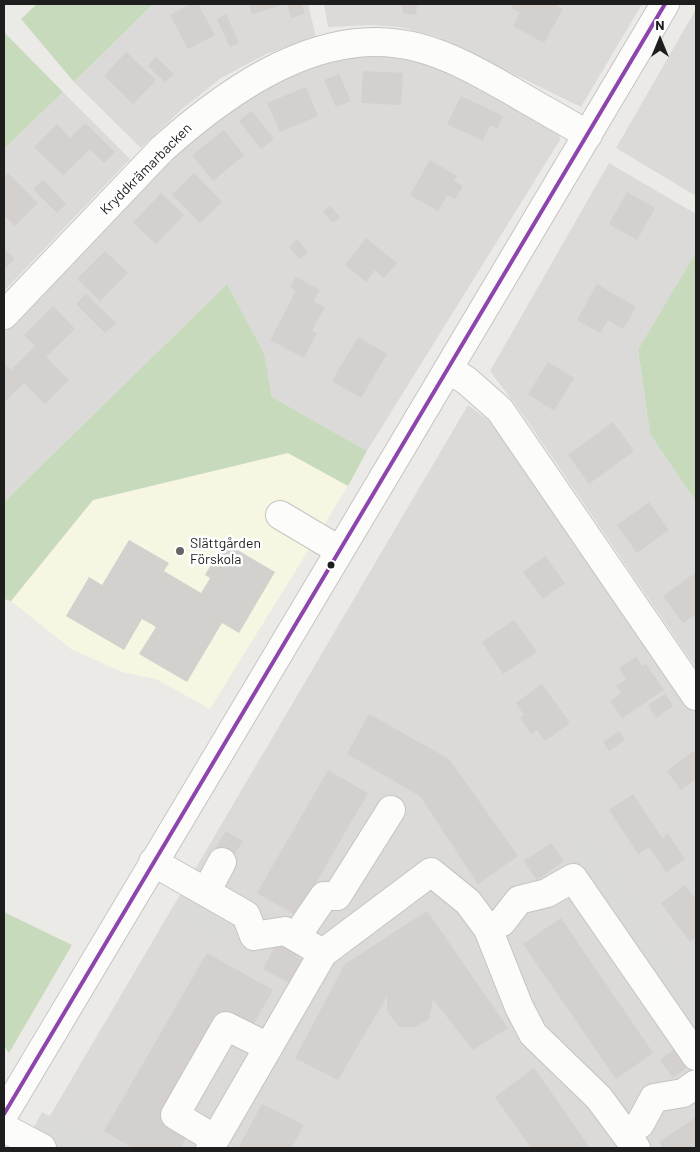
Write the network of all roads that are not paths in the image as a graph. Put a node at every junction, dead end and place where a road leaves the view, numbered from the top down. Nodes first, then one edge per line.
1 (665, 4) edge
2 (588, 135) junction
3 (4, 315) edge
4 (449, 369) junction
5 (280, 515) dead end
6 (339, 550) junction
7 (696, 696) edge
8 (391, 810) dead end
9 (153, 862) junction
10 (222, 862) dead end
11 (206, 892) junction
12 (488, 929) junction
13 (296, 937) junction
14 (323, 953) junction
15 (268, 1048) junction
16 (696, 1056) edge
17 (696, 1084) edge
18 (4, 1114) edge
19 (4, 1128) edge
20 (630, 1140) edge
21 (212, 1143) edge
22 (42, 1148) edge

1 - 2 street
2 - 3 street, Kryddkrämarbacken
2 - 4 street
4 - 6 street
4 - 7 street
5 - 6 street
6 - 9 street
8 - 13 street
9 - 11 street
9 - 18 street
10 - 11 street
11 - 13 street
12 - 14 street
12 - 16 street
12 - 20 street
13 - 14 street
14 - 15 street
15 - 21 street
15 - 21 street
17 - 20 street
19 - 22 street

